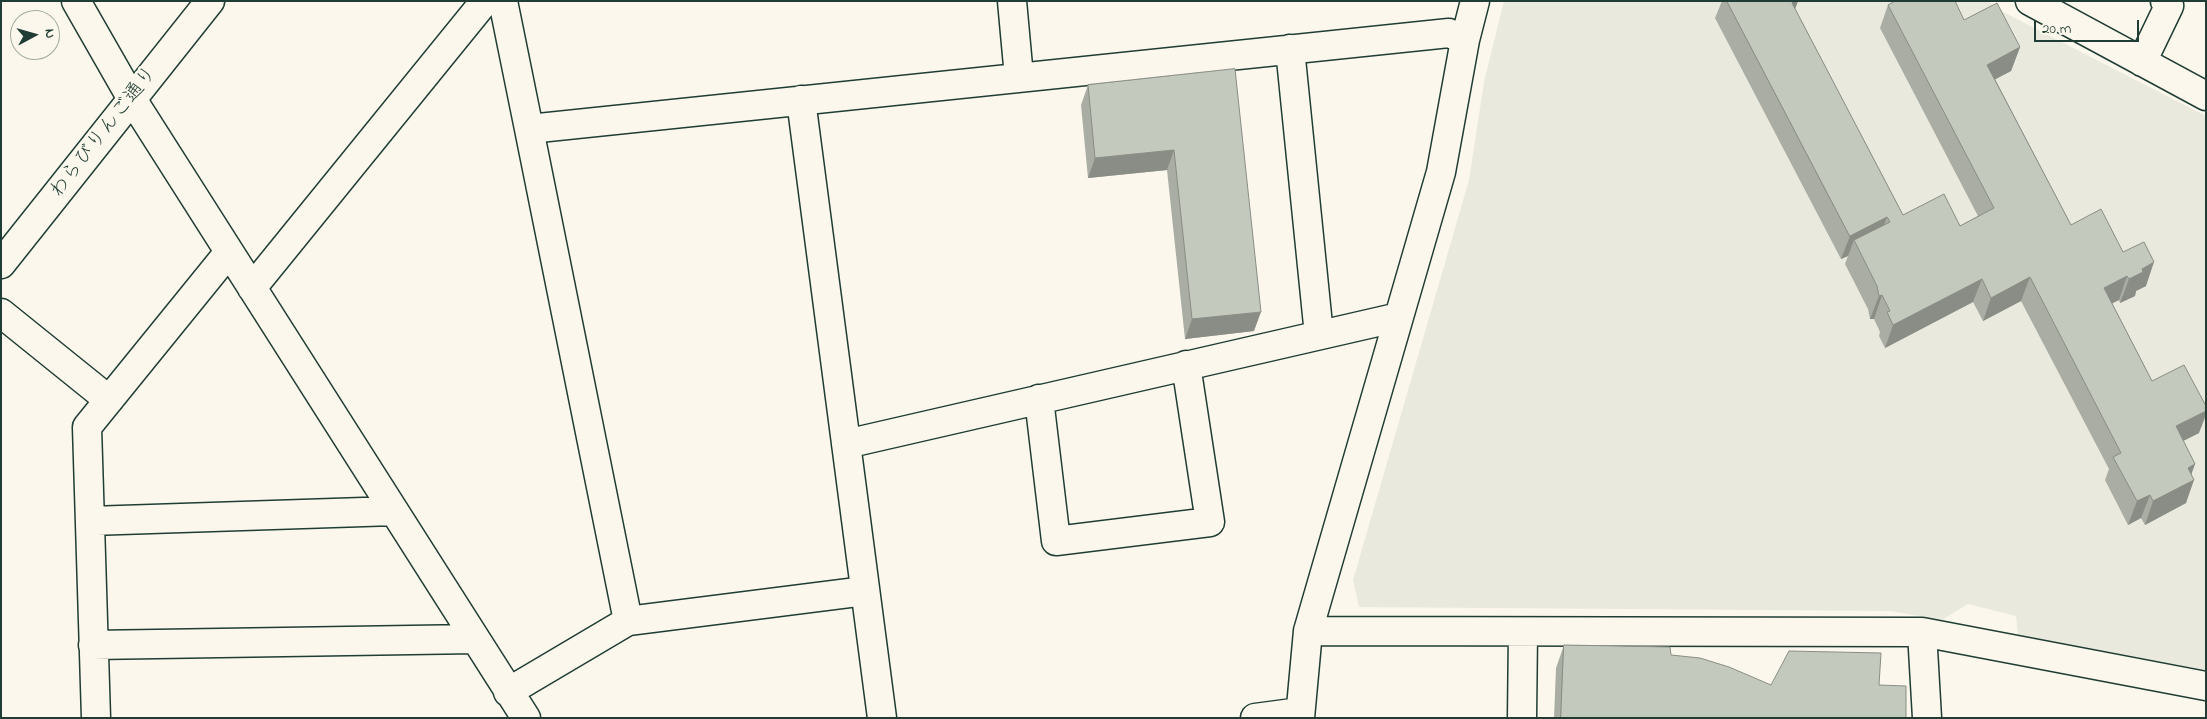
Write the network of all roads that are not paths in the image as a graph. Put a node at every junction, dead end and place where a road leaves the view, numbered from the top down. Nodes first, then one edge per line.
1 (76, 1) edge
2 (210, 1) edge
3 (485, 1) edge
4 (503, 1) edge
5 (1012, 1) edge
6 (1475, 1) edge
7 (2030, 1) edge
8 (2169, 3) edge
9 (1465, 40) junction
10 (1290, 49) junction
11 (2142, 62) junction
12 (1019, 77) junction
13 (2206, 96) edge
14 (132, 100) junction
15 (802, 100) junction
16 (529, 129) junction
17 (229, 252) junction
18 (1, 264) edge
19 (252, 288) junction
20 (1, 313) edge
21 (1399, 318) junction
22 (1319, 335) junction
23 (1186, 366) junction
24 (108, 400) junction
25 (1039, 400) junction
26 (846, 444) junction
27 (394, 511) junction
28 (90, 521) junction
29 (865, 590) junction
30 (628, 621) junction
31 (1308, 631) junction
32 (1523, 632) junction
33 (1922, 632) junction
34 (475, 639) junction
35 (93, 644) junction
36 (2206, 686) edge
37 (508, 692) junction
38 (1300, 715) edge
39 (96, 718) edge
40 (526, 718) edge
41 (882, 718) edge
42 (1255, 718) edge
43 (1522, 718) edge
44 (1927, 718) edge

1 - 14 street
2 - 14 street, わらびりんご通り
3 - 19 street
4 - 16 street
5 - 12 street
6 - 9 street
7 - 11 street
8 - 11 street
9 - 10 street
9 - 21 street
10 - 12 street
10 - 22 street
11 - 13 street
12 - 15 street
14 - 17 street
14 - 18 street, わらびりんご通り
15 - 16 street
15 - 26 street
16 - 30 street
17 - 19 street
17 - 24 street
19 - 27 street
20 - 24 street
21 - 22 street
21 - 31 street
22 - 23 street
23 - 25 street
23 - 25 street
24 - 28 street
25 - 26 street
26 - 29 street
27 - 28 street
27 - 34 street
28 - 35 street
29 - 30 street
29 - 41 street
30 - 37 street
31 - 32 street
31 - 38 street
32 - 33 street
32 - 43 street
33 - 36 street
33 - 44 street
34 - 35 street
34 - 37 street
35 - 39 street
37 - 40 street
38 - 42 street

